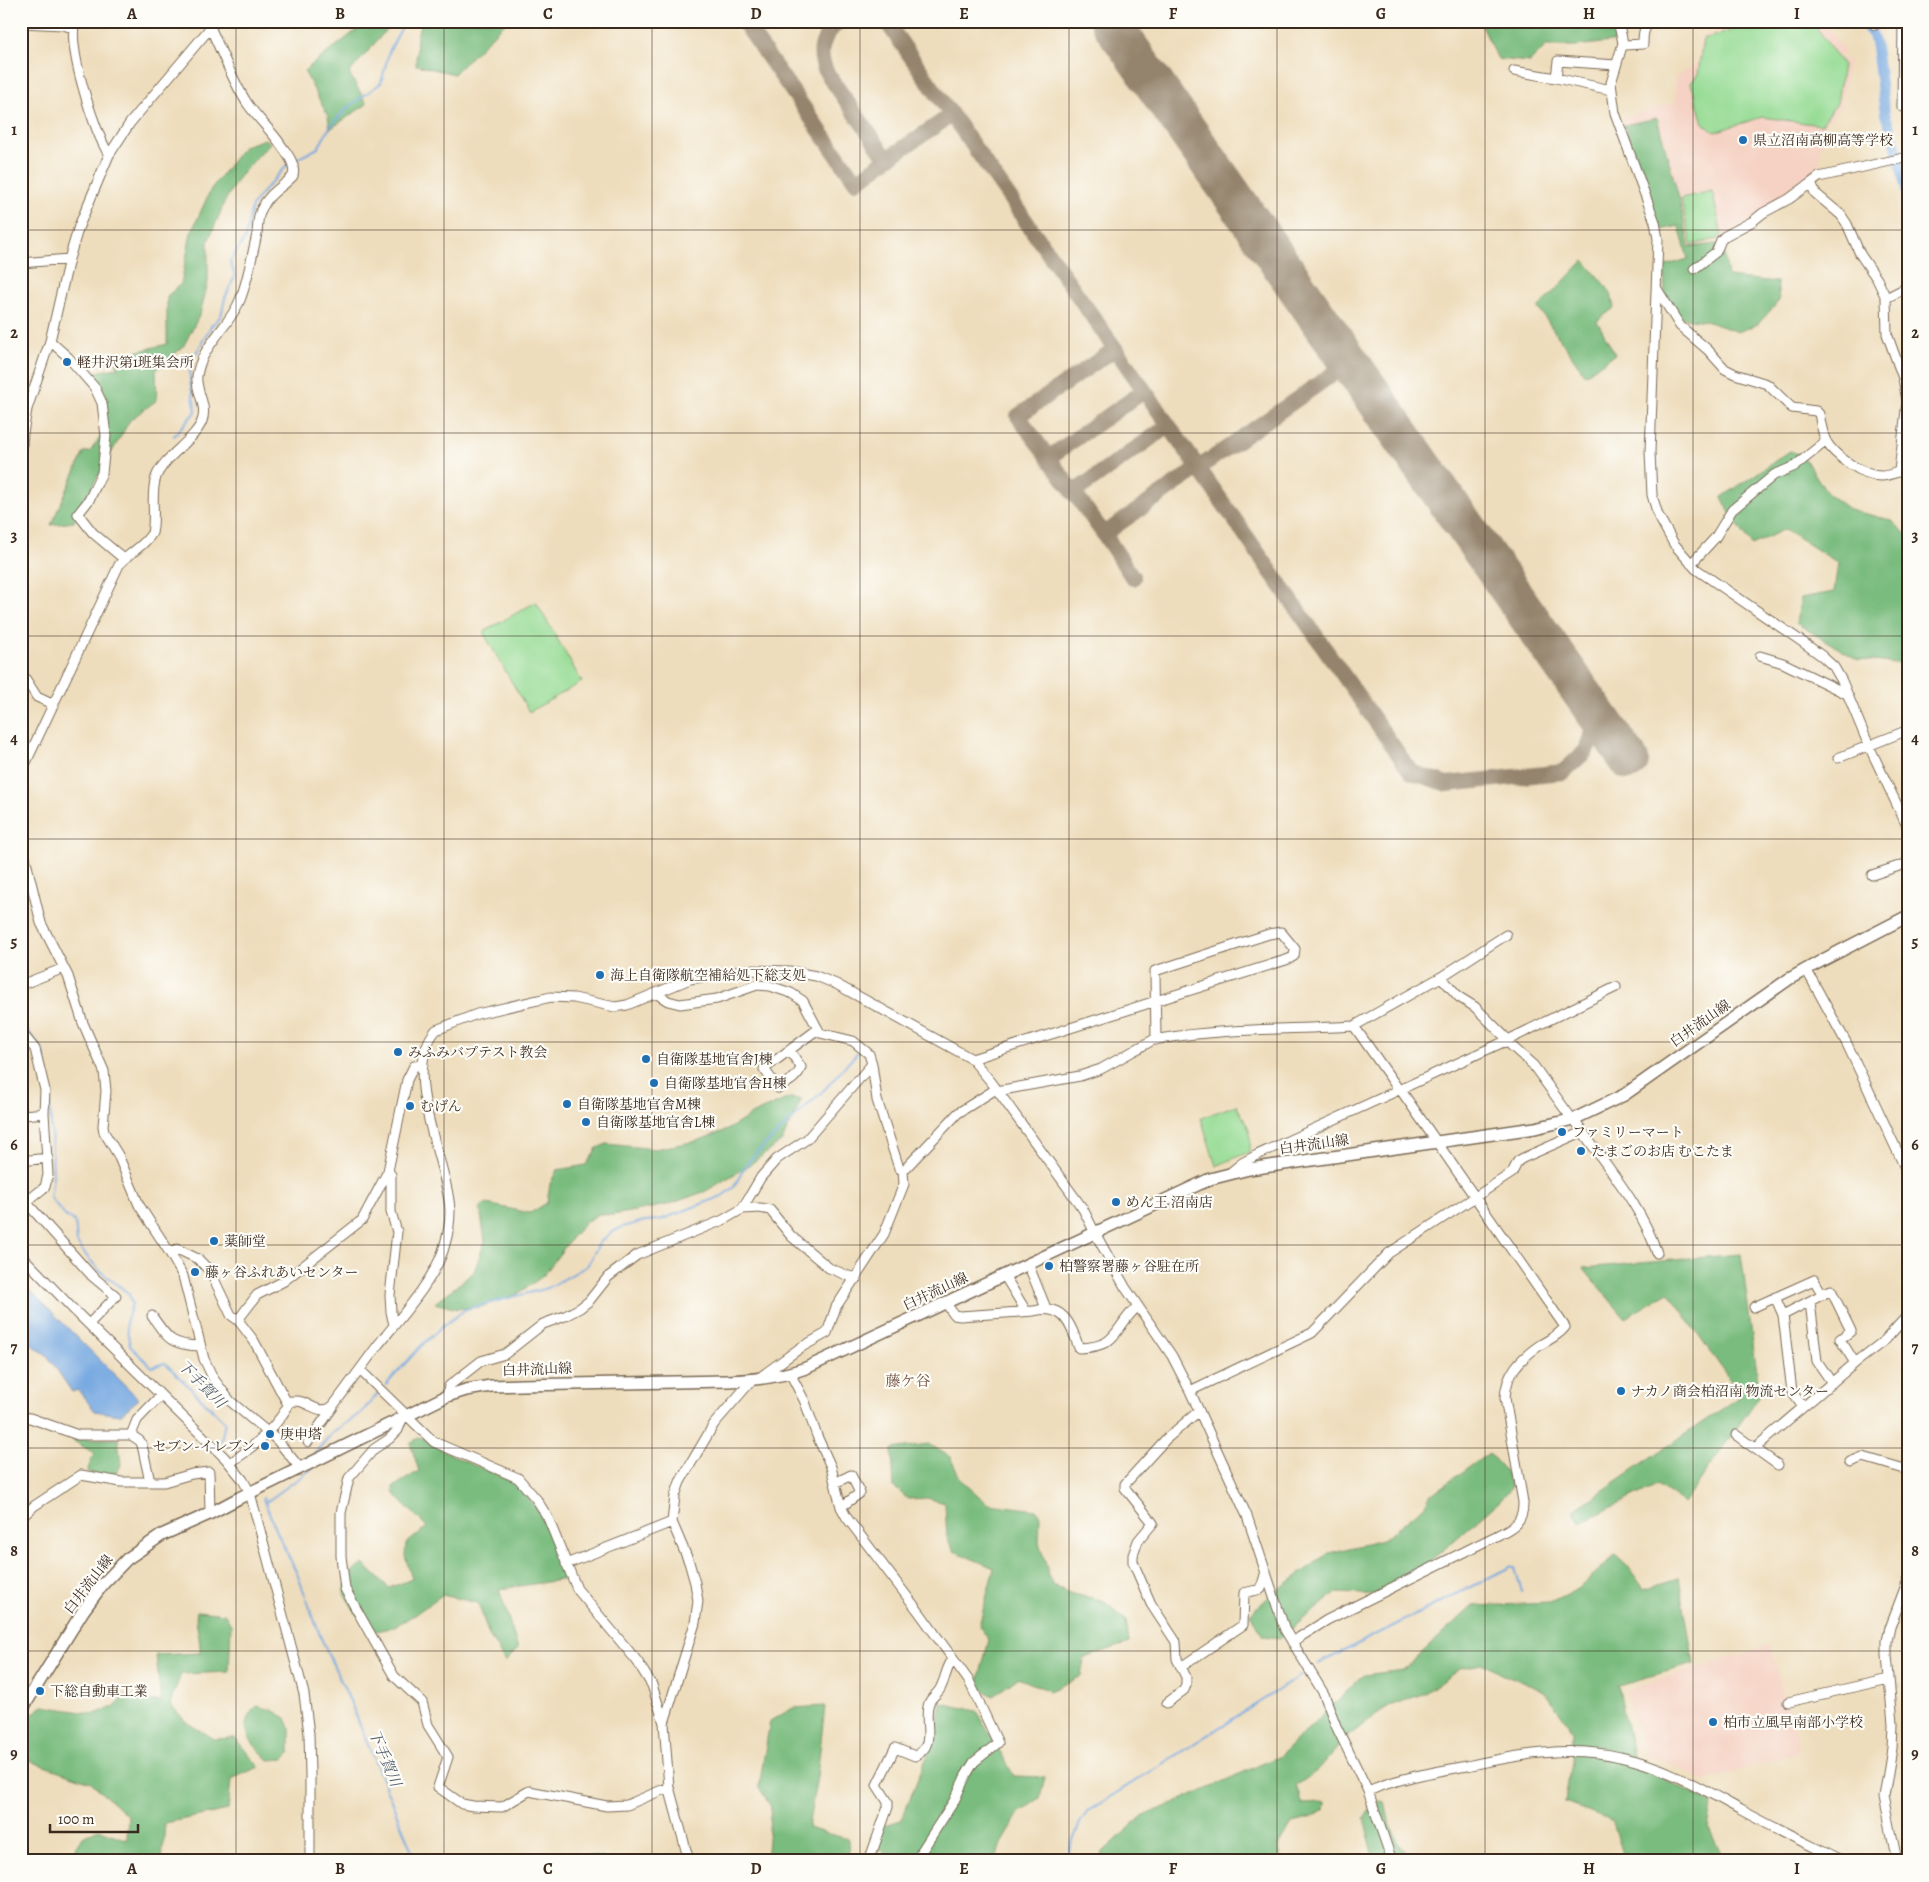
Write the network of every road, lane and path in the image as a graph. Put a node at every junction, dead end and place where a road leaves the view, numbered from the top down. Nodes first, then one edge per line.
1 (1618, 21) edge
2 (1652, 21) edge
3 (1903, 21) edge
4 (21, 22) edge
5 (34, 22) edge
6 (74, 24) edge
7 (213, 24) edge
8 (1623, 43) junction
9 (1616, 65) junction
10 (1514, 71) dead end
11 (1556, 78) junction
12 (1611, 90) junction
13 (1908, 107) edge
14 (109, 154) junction
15 (1902, 158) edge
16 (1811, 183) junction
17 (69, 259) junction
18 (21, 263) edge
19 (1694, 269) dead end
20 (1908, 287) edge
21 (1657, 288) junction
22 (1886, 298) junction
23 (50, 341) junction
24 (1826, 441) junction
25 (21, 460) edge
26 (1903, 470) edge
27 (124, 559) junction
28 (1690, 564) junction
29 (1760, 656) dead end
30 (21, 672) edge
31 (1847, 694) junction
32 (54, 705) junction
33 (1908, 730) edge
34 (1868, 746) junction
35 (1838, 758) dead end
36 (21, 774) edge
37 (1908, 828) edge
38 (21, 841) edge
39 (1908, 863) edge
40 (1872, 875) dead end
41 (1908, 916) edge
42 (1506, 935) dead end
43 (64, 968) junction
44 (1806, 969) junction
45 (1441, 977) junction
46 (21, 985) edge
47 (1616, 987) dead end
48 (657, 994) junction
49 (1154, 1002) junction
50 (1354, 1026) junction
51 (818, 1030) junction
52 (21, 1032) edge
53 (1156, 1040) junction
54 (1507, 1041) junction
55 (790, 1052) dead end
56 (972, 1059) junction
57 (423, 1062) junction
58 (872, 1064) junction
59 (1400, 1089) junction
60 (997, 1090) junction
61 (21, 1109) edge
62 (44, 1113) junction
63 (1573, 1119) junction
64 (1582, 1132) junction
65 (1438, 1142) junction
66 (48, 1158) junction
67 (21, 1161) edge
68 (388, 1171) junction
69 (903, 1171) junction
70 (1231, 1172) junction
71 (1908, 1174) edge
72 (1476, 1197) junction
73 (24, 1204) edge
74 (742, 1210) junction
75 (1095, 1233) junction
76 (170, 1253) junction
77 (1657, 1253) dead end
78 (21, 1255) edge
79 (1028, 1264) junction
80 (1004, 1275) junction
81 (856, 1279) junction
82 (1823, 1295) junction
83 (1775, 1297) junction
84 (1810, 1302) junction
85 (946, 1303) junction
86 (1138, 1306) junction
87 (1754, 1307) dead end
88 (1046, 1308) junction
89 (1026, 1311) junction
90 (1783, 1315) junction
91 (1908, 1315) edge
92 (152, 1316) dead end
93 (238, 1320) junction
94 (89, 1324) junction
95 (394, 1325) junction
96 (199, 1346) junction
97 (1855, 1363) junction
98 (360, 1370) junction
99 (790, 1373) junction
100 (756, 1379) junction
101 (1832, 1383) junction
102 (1190, 1391) junction
103 (161, 1395) junction
104 (447, 1396) junction
105 (290, 1402) junction
106 (333, 1406) junction
107 (1803, 1407) junction
108 (1199, 1411) junction
109 (405, 1416) junction
110 (21, 1417) edge
111 (268, 1432) junction
112 (132, 1435) junction
113 (1736, 1435) dead end
114 (308, 1442) dead end
115 (1756, 1448) junction
116 (1850, 1462) dead end
117 (230, 1463) junction
118 (1778, 1465) dead end
119 (300, 1468) junction
120 (1908, 1470) edge
121 (150, 1482) junction
122 (836, 1483) junction
123 (250, 1493) junction
124 (841, 1507) junction
125 (210, 1514) junction
126 (21, 1517) edge
127 (672, 1522) junction
128 (566, 1564) junction
129 (1266, 1571) junction
130 (1908, 1580) edge
131 (1292, 1642) junction
132 (953, 1659) junction
133 (1181, 1667) junction
134 (1889, 1679) junction
135 (1788, 1702) dead end
136 (1167, 1703) dead end
137 (21, 1711) edge
138 (664, 1723) junction
139 (669, 1787) junction
140 (1368, 1791) junction
141 (310, 1861) edge
142 (689, 1861) edge
143 (868, 1861) edge
144 (919, 1861) edge
145 (1392, 1861) edge
146 (1842, 1861) edge
147 (1897, 1861) edge

1 - 8 street
2 - 8 street
3 - 13 street
4 - 5 street
5 - 6 street
6 - 14 street
7 - 14 street
7 - 27 street
8 - 9 street
9 - 11 street
9 - 12 street
10 - 11 street
11 - 12 street
12 - 21 street
14 - 17 street
15 - 16 street
16 - 19 street
16 - 22 street
17 - 18 street
17 - 23 street
20 - 22 street
21 - 24 street
21 - 28 street
22 - 26 street
23 - 25 street
23 - 27 street
24 - 26 street
24 - 28 street
27 - 32 street
28 - 31 street
29 - 31 street
30 - 32 street
31 - 34 street
32 - 36 street
33 - 34 street
34 - 35 street
34 - 37 street
38 - 43 street
39 - 40 street
41 - 44 main road, 白井流山線
42 - 45 street
43 - 46 street
43 - 76 street
44 - 63 main road, 白井流山線
44 - 71 street
45 - 50 street
45 - 54 street
47 - 54 street
48 - 51 street
48 - 56 street
48 - 57 street
49 - 49 street
49 - 53 street
49 - 56 street
50 - 53 street
50 - 59 street
51 - 55 street
51 - 58 street
52 - 62 street
53 - 60 street
54 - 59 street
54 - 63 street
56 - 60 street
57 - 68 street
57 - 95 street
58 - 69 street
58 - 74 street
59 - 65 street
59 - 70 street
60 - 69 street
60 - 75 street
61 - 62 street
62 - 66 street
63 - 64 street
63 - 65 main road, 白井流山線
64 - 72 street
64 - 77 street
65 - 70 main road, 白井流山線
65 - 72 street
66 - 67 street
66 - 73 street
68 - 93 street
68 - 95 street
69 - 81 street
70 - 75 main road, 白井流山線
72 - 102 street
72 - 131 street
73 - 94 street
74 - 81 street
74 - 104 street
75 - 79 main road, 白井流山線
75 - 86 street
76 - 93 street
76 - 96 street
78 - 94 street
79 - 80 main road, 白井流山線
79 - 88 street
80 - 85 main road, 白井流山線
80 - 89 street
81 - 100 street
82 - 83 street
82 - 84 street
82 - 97 street
83 - 87 street
83 - 90 street
84 - 90 street
84 - 101 street
85 - 89 street
85 - 99 main road, 白井流山線
86 - 88 street
86 - 102 street
88 - 89 street
90 - 107 street
91 - 97 street
92 - 96 street
93 - 105 street
94 - 103 street
95 - 98 street
96 - 111 street
97 - 101 street
98 - 106 street
98 - 109 street
99 - 100 main road, 白井流山線
99 - 122 street
100 - 104 main road, 白井流山線
100 - 127 street
101 - 107 street
102 - 108 street
103 - 112 street
103 - 117 street
104 - 109 main road, 白井流山線
105 - 106 street
105 - 111 street
106 - 114 street
107 - 115 street
108 - 129 street
108 - 133 street
109 - 119 main road, 白井流山線
109 - 128 street
109 - 139 street
110 - 112 street
111 - 117 street
111 - 119 street
112 - 121 street
113 - 115 street
115 - 118 street
116 - 120 street
117 - 123 street
119 - 123 main road, 白井流山線
121 - 125 street
121 - 126 street
122 - 124 street
122 - 124 street
123 - 125 main road, 白井流山線
123 - 141 street
124 - 132 street
125 - 137 main road, 白井流山線
127 - 128 street
127 - 138 street
128 - 138 street
129 - 131 street
129 - 133 street
130 - 134 street
131 - 140 street
132 - 143 street
132 - 144 street
133 - 136 street
134 - 135 street
134 - 147 street
138 - 139 street
139 - 142 street
140 - 145 street
140 - 146 street

